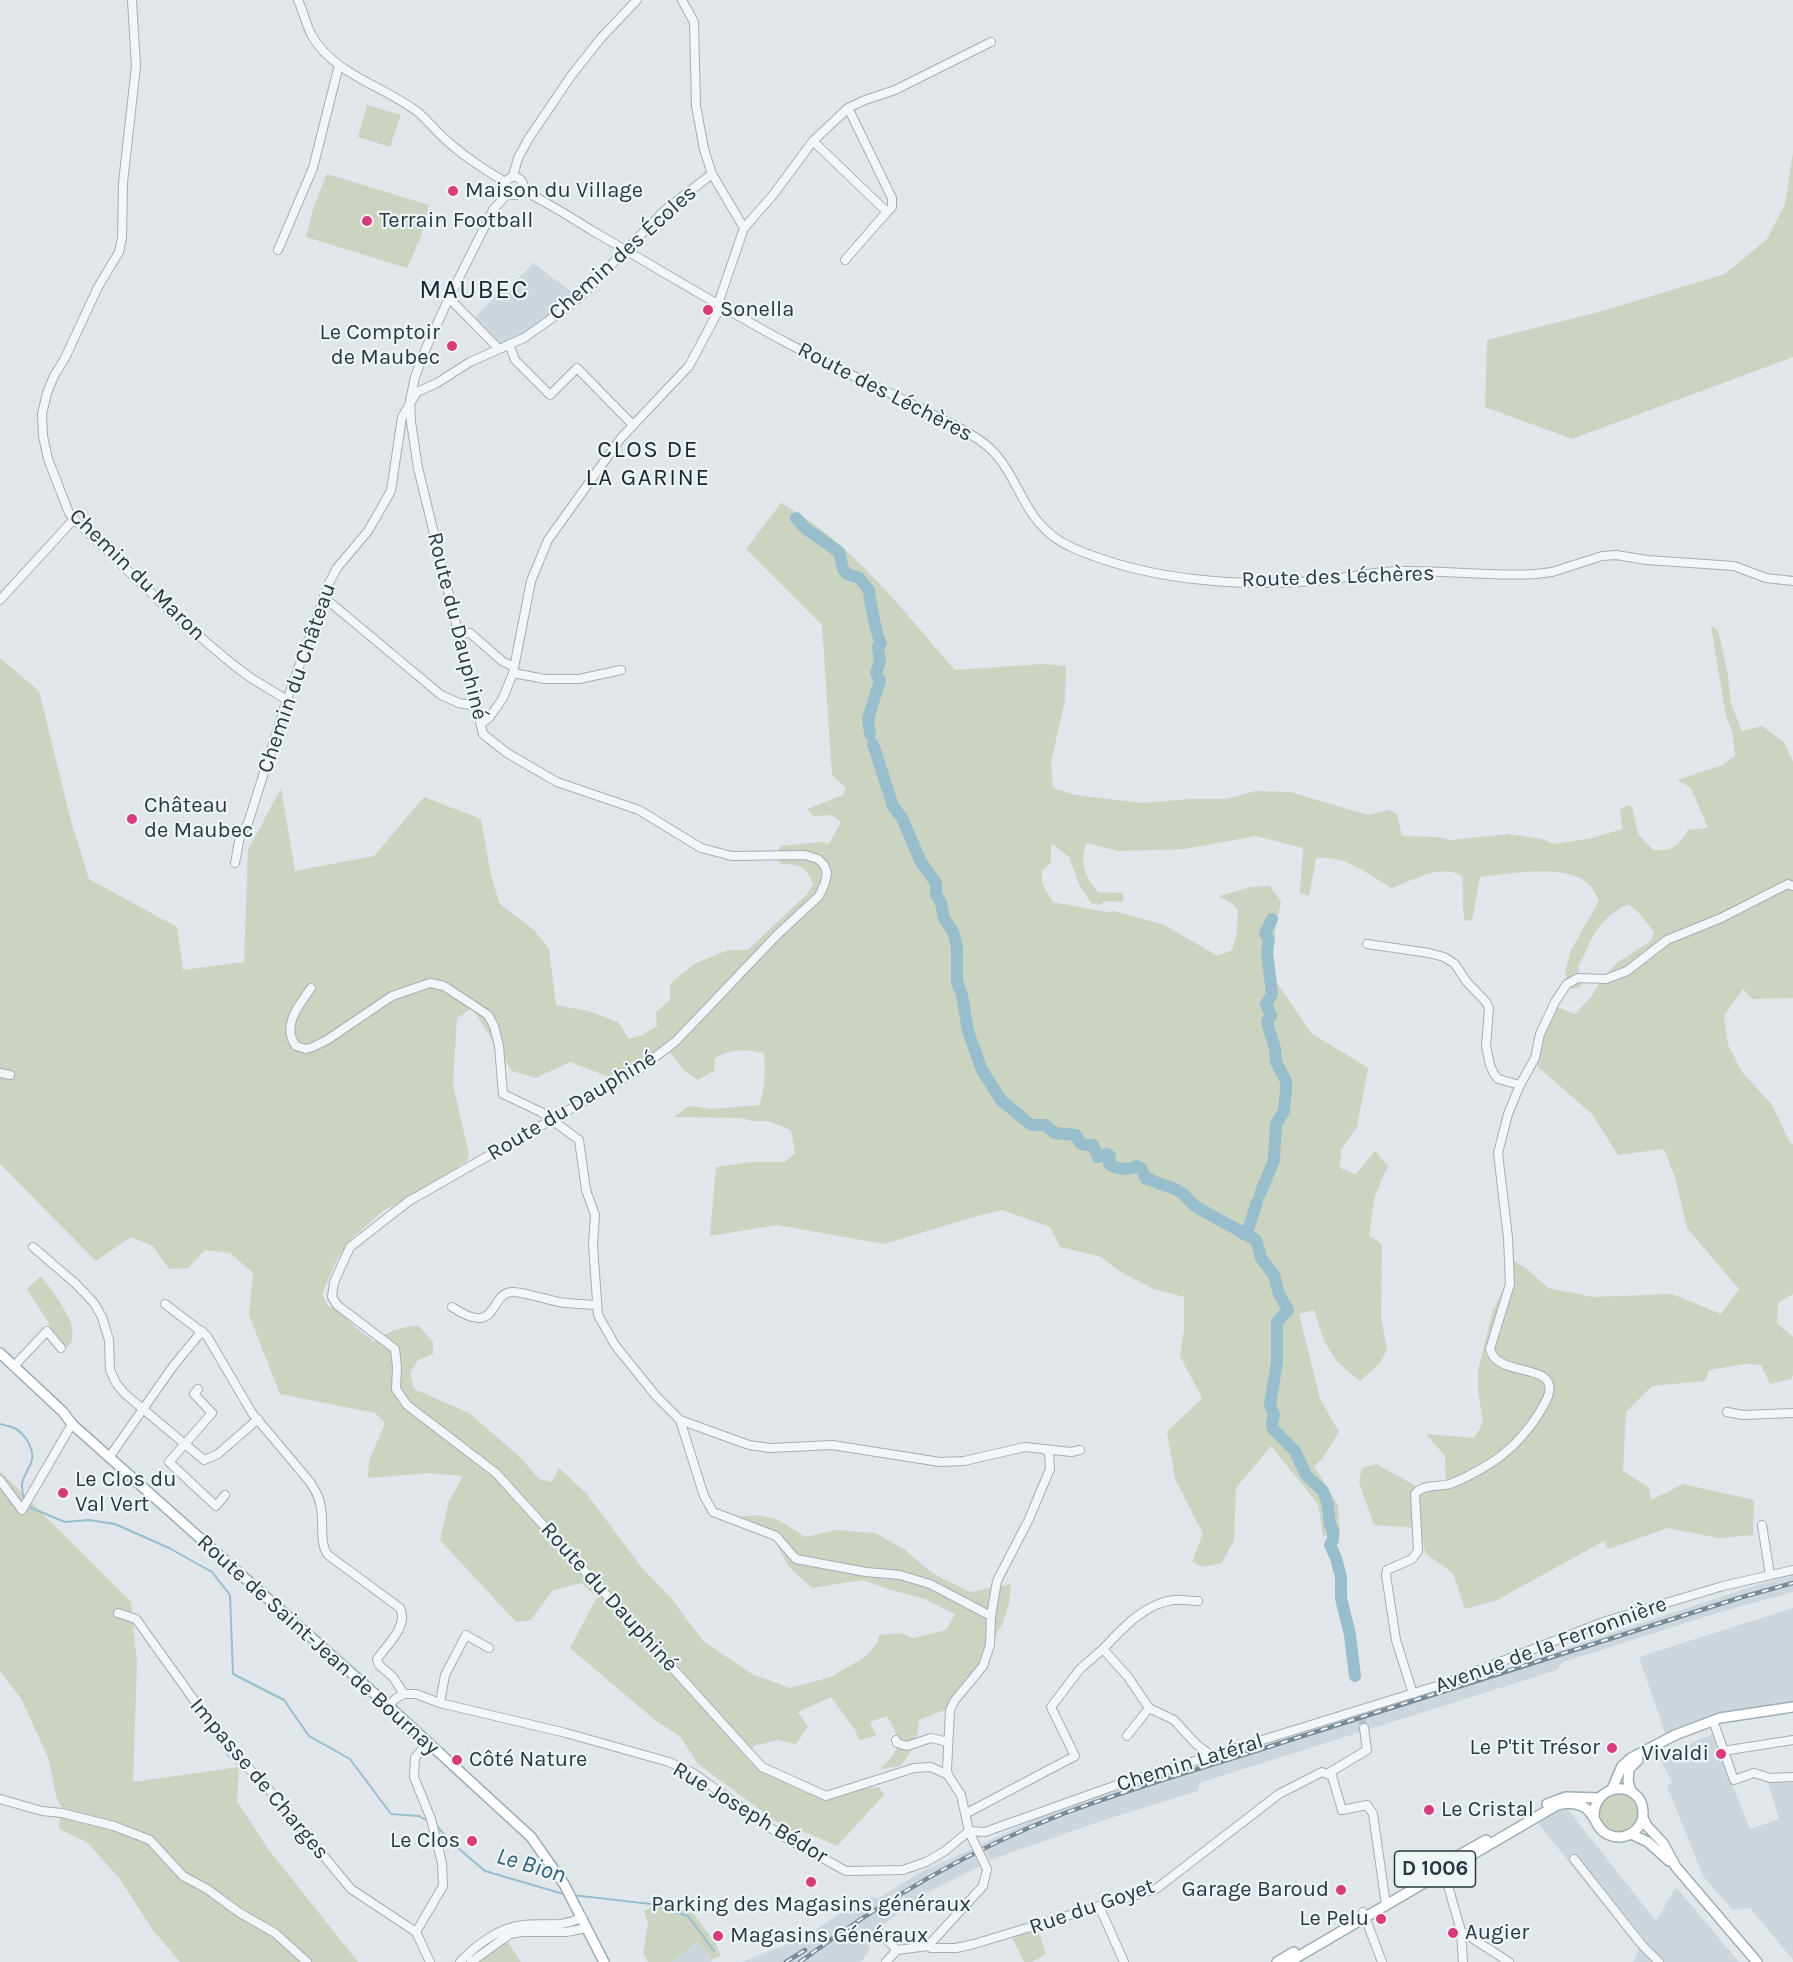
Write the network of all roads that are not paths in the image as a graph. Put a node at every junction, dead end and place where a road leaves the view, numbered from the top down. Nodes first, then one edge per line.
1 (132, 0) edge
2 (298, 0) edge
3 (637, 0) edge
4 (682, 0) edge
5 (991, 42) dead end
6 (339, 65) junction
7 (848, 108) junction
8 (813, 141) junction
9 (712, 174) junction
10 (513, 176) junction
11 (505, 182) junction
12 (522, 190) junction
13 (508, 193) junction
14 (887, 212) junction
15 (744, 228) junction
16 (278, 250) dead end
17 (626, 250) junction
18 (845, 260) dead end
19 (449, 298) junction
20 (720, 304) junction
21 (509, 344) junction
22 (498, 348) junction
23 (410, 401) junction
24 (633, 425) junction
25 (74, 519) junction
26 (1793, 581) edge
27 (324, 599) junction
28 (0, 600) edge
29 (458, 634) junction
30 (514, 670) junction
31 (621, 670) dead end
32 (287, 700) junction
33 (477, 706) junction
34 (482, 723) junction
35 (235, 863) dead end
36 (1793, 886) edge
37 (1367, 944) dead end
38 (310, 988) dead end
39 (0, 1073) edge
40 (10, 1075) dead end
41 (1520, 1085) junction
42 (553, 1120) junction
43 (33, 1247) dead end
44 (165, 1304) dead end
45 (596, 1305) junction
46 (452, 1307) dead end
47 (202, 1331) junction
48 (61, 1348) dead end
49 (0, 1353) edge
50 (14, 1366) junction
51 (198, 1389) dead end
52 (143, 1409) junction
53 (1727, 1412) dead end
54 (1793, 1413) edge
55 (258, 1419) junction
56 (680, 1420) junction
57 (72, 1424) junction
58 (184, 1443) junction
59 (1044, 1449) junction
60 (1080, 1450) dead end
61 (110, 1456) junction
62 (0, 1480) edge
63 (225, 1495) dead end
64 (1762, 1524) dead end
65 (1793, 1570) edge
66 (1770, 1575) junction
67 (1198, 1601) dead end
68 (118, 1613) dead end
69 (991, 1616) junction
70 (489, 1648) dead end
71 (1103, 1649) junction
72 (404, 1694) junction
73 (1413, 1694) junction
74 (440, 1703) junction
75 (389, 1706) junction
76 (1793, 1707) edge
77 (1149, 1708) junction
78 (1793, 1712) edge
79 (1715, 1726) junction
80 (1364, 1728) tunnel mouth
81 (1127, 1736) dead end
82 (896, 1740) dead end
83 (1793, 1740) edge
84 (948, 1742) junction
85 (427, 1743) junction
86 (1723, 1751) junction
87 (1213, 1757) junction
88 (948, 1775) junction
89 (1329, 1775) junction
90 (1793, 1777) edge
91 (1612, 1789) junction
92 (1631, 1791) junction
93 (1600, 1798) junction
94 (0, 1799) edge
95 (965, 1814) junction
96 (1594, 1816) junction
97 (1643, 1818) junction
98 (969, 1831) junction
99 (1631, 1834) junction
100 (1574, 1859) dead end
101 (1676, 1867) junction
102 (1444, 1868) junction
103 (1385, 1902) junction
104 (1099, 1906) junction
105 (1365, 1915) junction
106 (582, 1917) junction
107 (587, 1928) junction
108 (1461, 1930) junction
109 (878, 1931) dead end
110 (416, 1932) junction
111 (927, 1946) junction
112 (897, 1950) junction
113 (1299, 1957) edge
114 (307, 1962) edge
115 (429, 1962) edge
116 (460, 1962) edge
117 (471, 1962) edge
118 (604, 1962) edge
119 (886, 1962) edge
120 (1124, 1962) edge
121 (1277, 1962) edge
122 (1289, 1962) edge
123 (1382, 1962) edge
124 (1463, 1962) edge
125 (1509, 1962) edge
126 (1659, 1962) edge
127 (1757, 1962) edge

1 - 25 street, Chemin du Maron
2 - 6 street
3 - 10 street
4 - 9 street
5 - 7 street
6 - 11 street
6 - 16 street
7 - 8 street
7 - 14 street
8 - 14 street
8 - 15 street
9 - 15 street
9 - 17 street, Chemin des Écoles
10 - 11 street
10 - 12 street
11 - 13 street
12 - 13 street
12 - 17 street, Route des Léchères
13 - 19 street, Route du Dauphiné
14 - 18 street
15 - 20 street
17 - 20 street, Route des Léchères
17 - 21 street, Chemin des Écoles
19 - 22 street
19 - 23 street, Route du Dauphiné
20 - 24 street
20 - 26 street, Route des Léchères
21 - 22 street, Chemin des Écoles
21 - 24 street
22 - 23 street, Chemin des Écoles
23 - 27 street, Chemin du Château
23 - 29 street, Route du Dauphiné
24 - 30 street
25 - 28 street
25 - 32 street, Chemin du Maron
27 - 32 street, Chemin du Château
27 - 33 street
29 - 30 street
29 - 33 street, Route du Dauphiné
30 - 31 street
30 - 34 street
32 - 35 street, Chemin du Château
33 - 34 street, Route du Dauphiné
34 - 42 street, Route du Dauphiné
36 - 41 street
37 - 41 street
38 - 42 street
39 - 40 street
41 - 73 street
42 - 45 street
42 - 88 street, Route du Dauphiné
43 - 52 street
44 - 47 street
45 - 46 street
45 - 56 street
47 - 52 street
47 - 55 street
48 - 50 street
49 - 50 main road, Route de Saint-Jean de Bournay
50 - 57 main road, Route de Saint-Jean de Bournay
51 - 58 street
52 - 58 street
52 - 61 street
53 - 54 street
55 - 58 street
55 - 72 street
56 - 59 street
56 - 69 street
57 - 61 main road, Route de Saint-Jean de Bournay
57 - 62 street
58 - 63 street
59 - 60 street
59 - 69 street
61 - 75 main road, Route de Saint-Jean de Bournay
64 - 66 street
65 - 66 street, Avenue de la Ferronnière
66 - 73 street, Avenue de la Ferronnière
67 - 71 street
68 - 110 street, Impasse de Charges
69 - 84 street
70 - 74 street
71 - 77 street
71 - 95 street
72 - 74 street, Rue Joseph Bédor
72 - 75 street
73 - 87 street, Chemin Latéral
74 - 98 street, Rue Joseph Bédor
75 - 85 main road, Route de Saint-Jean de Bournay
76 - 91 main road
77 - 81 street
77 - 87 street
78 - 79 main road
79 - 86 street
79 - 92 main road
80 - 89 street, Rue du Goyet
82 - 84 street
83 - 86 street
84 - 88 street
85 - 106 main road, Route de Saint-Jean de Bournay
85 - 110 street
86 - 90 street
87 - 98 street, Chemin Latéral
88 - 95 street
89 - 103 street
89 - 104 street, Rue du Goyet
91 - 92 main road
91 - 93 main road
92 - 97 main road
93 - 96 main road
93 - 102 main road, D 1006
94 - 114 street
95 - 98 street
96 - 99 main road
96 - 102 main road, D 1006
97 - 99 main road
97 - 101 main road
98 - 111 street, bridge
99 - 101 main road
100 - 126 street
101 - 127 main road
102 - 103 main road, D 1006
102 - 108 street
103 - 105 main road, D 1006
104 - 111 street, Rue du Goyet
104 - 120 street
105 - 113 main road, D 1006
105 - 123 street
106 - 107 main road, Route de Saint-Jean de Bournay
106 - 116 street
107 - 117 street
107 - 118 main road, Route de Saint-Jean de Bournay
108 - 124 street
108 - 125 street
109 - 112 street
110 - 115 street
111 - 112 street, Rue du Goyet
112 - 119 street
113 - 121 main road, D 1006
113 - 122 main road, D 1006

